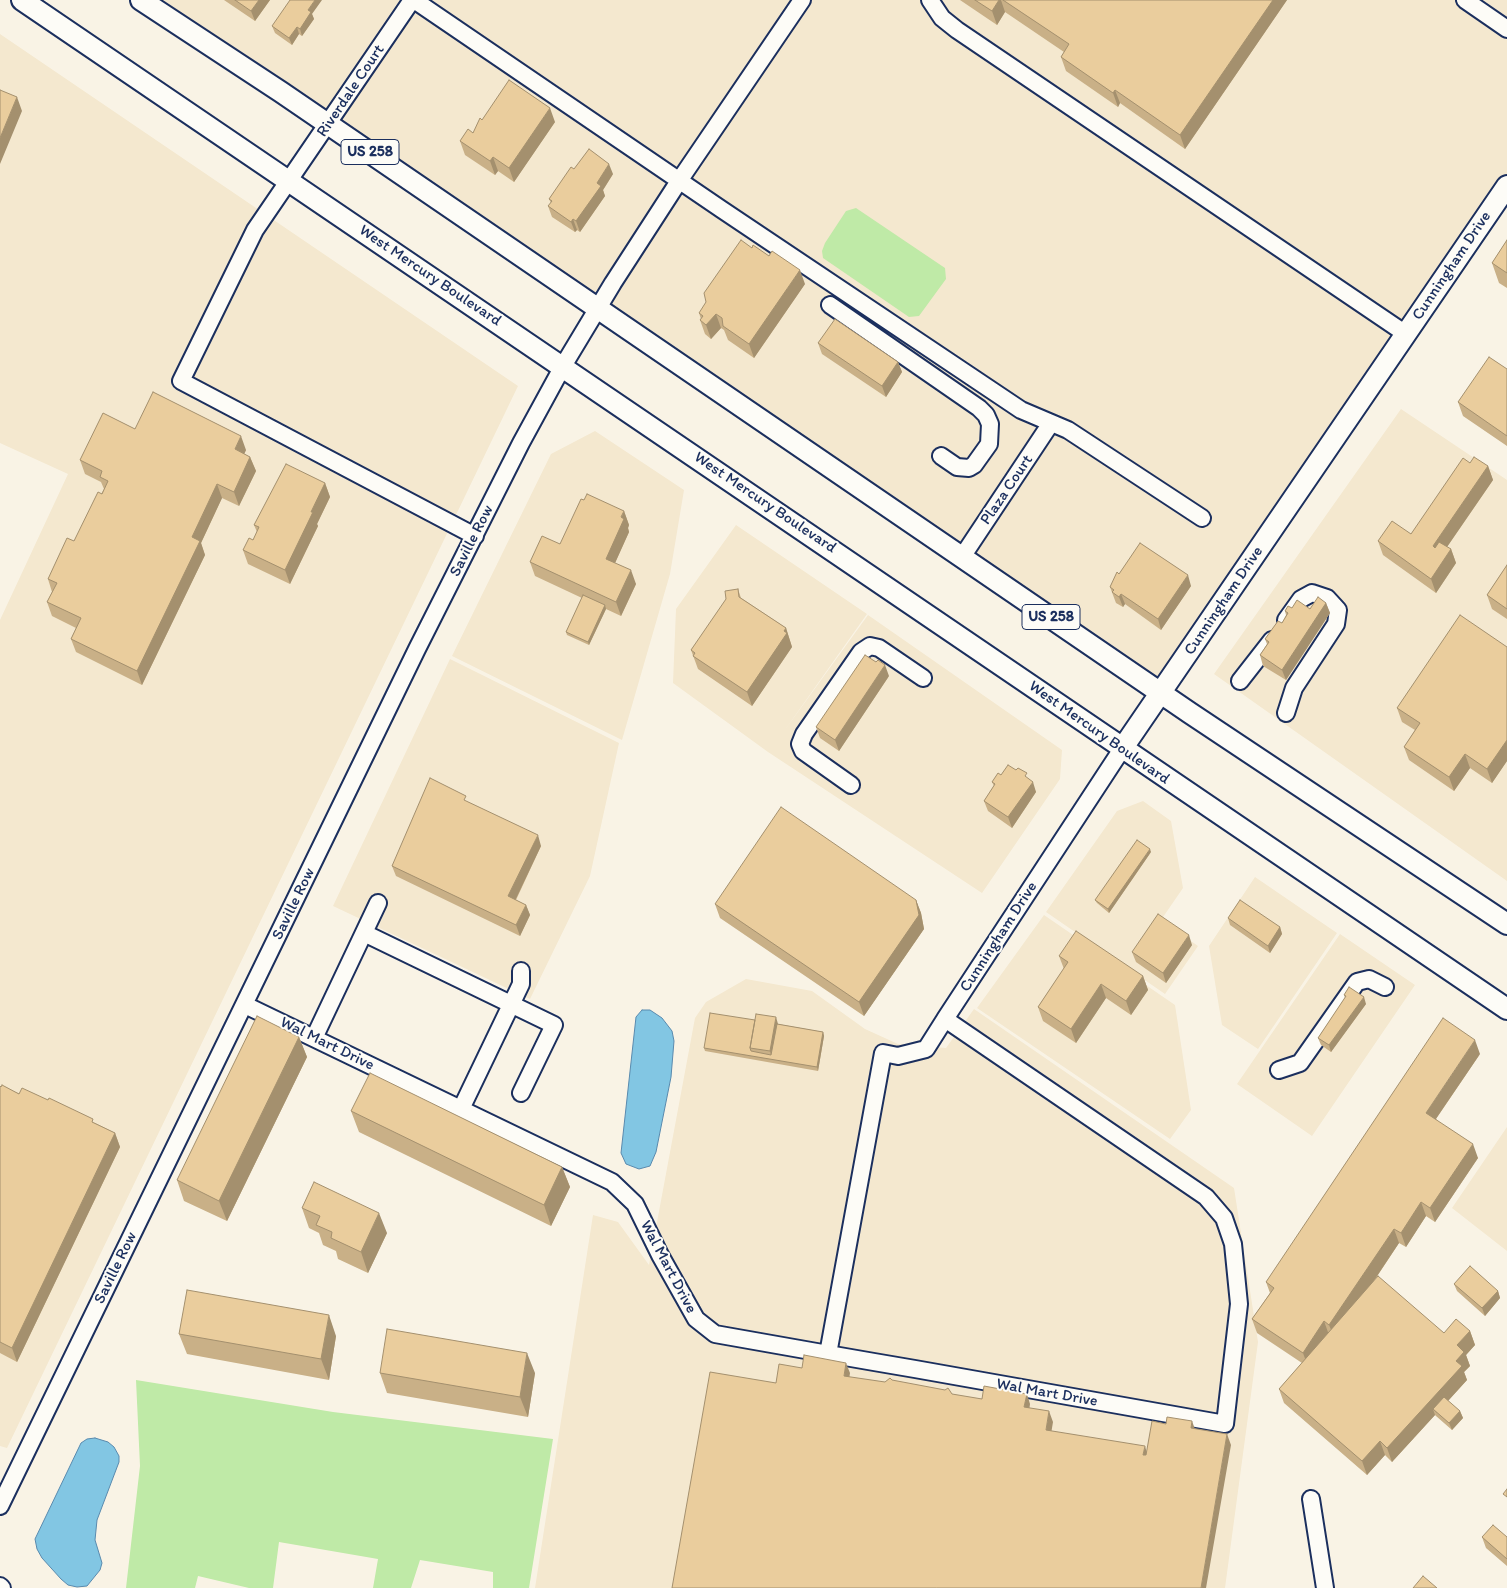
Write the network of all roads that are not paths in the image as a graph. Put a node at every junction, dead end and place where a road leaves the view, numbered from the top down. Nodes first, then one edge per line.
1 (22, 0) edge
2 (141, 0) edge
3 (413, 0) edge
4 (802, 0) edge
5 (930, 0) edge
6 (1465, 0) edge
7 (1507, 29) edge
8 (328, 124) junction
9 (288, 181) junction
10 (679, 181) junction
11 (1507, 186) edge
12 (830, 305) dead end
13 (597, 308) junction
14 (1406, 334) junction
15 (563, 366) junction
16 (1051, 423) junction
17 (940, 456) dead end
18 (1202, 518) dead end
19 (475, 536) junction
20 (962, 556) junction
21 (923, 678) dead end
22 (1240, 681) dead end
23 (1161, 693) junction
24 (1286, 713) dead end
25 (1122, 749) junction
26 (851, 785) dead end
27 (378, 902) dead end
28 (1507, 924) edge
29 (364, 932) junction
30 (521, 972) dead end
31 (1385, 987) dead end
32 (512, 1004) junction
33 (245, 1005) junction
34 (1507, 1009) edge
35 (946, 1019) junction
36 (314, 1038) junction
37 (1279, 1070) dead end
38 (521, 1093) dead end
39 (461, 1109) junction
40 (828, 1354) junction
41 (1311, 1499) dead end
42 (0, 1506) edge
43 (1325, 1588) edge

1 - 9 main road, West Mercury Boulevard
2 - 8 main road, US 258
3 - 8 street, Riverdale Court
3 - 10 street
4 - 10 street, Saville Row
5 - 14 street
6 - 7 street
8 - 9 street, Riverdale Court
8 - 13 main road, US 258
9 - 15 main road, West Mercury Boulevard
9 - 19 street, Riverdale Court
10 - 13 street, Saville Row
10 - 16 street
11 - 14 main road, Cunningham Drive
12 - 17 street
13 - 15 street, Saville Row
13 - 20 main road, US 258
14 - 23 main road, Cunningham Drive
15 - 19 street, Saville Row
15 - 25 main road, West Mercury Boulevard
16 - 18 street
16 - 20 street, Plaza Court
19 - 33 street, Saville Row
20 - 23 main road, US 258
21 - 26 street
22 - 24 street
23 - 25 main road, Cunningham Drive
23 - 28 main road, US 258
25 - 34 main road, West Mercury Boulevard
25 - 35 street, Cunningham Drive
27 - 29 street
29 - 32 street
29 - 36 street
30 - 32 street
31 - 37 street
32 - 38 street
32 - 39 street
33 - 36 street, Wal Mart Drive
33 - 42 street, Saville Row
35 - 40 street, Cunningham Drive
35 - 40 street, Wal Mart Drive
36 - 39 street, Wal Mart Drive
39 - 40 street, Wal Mart Drive
41 - 43 street

